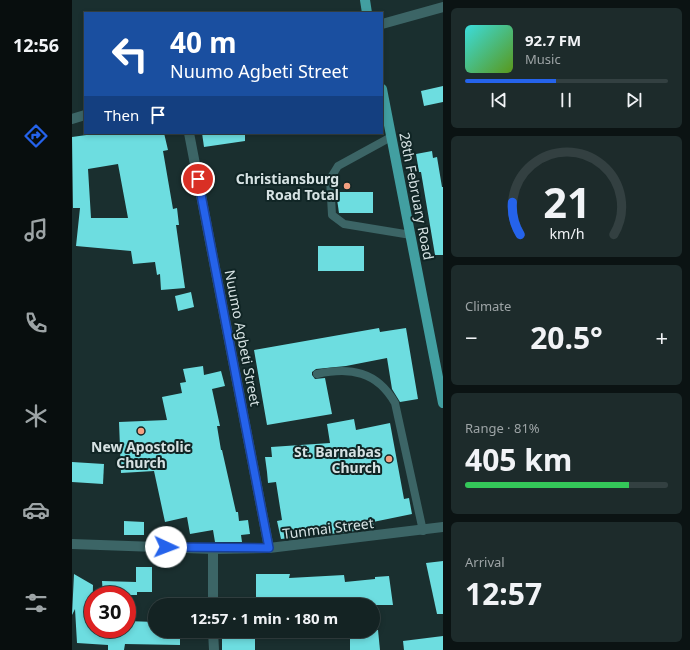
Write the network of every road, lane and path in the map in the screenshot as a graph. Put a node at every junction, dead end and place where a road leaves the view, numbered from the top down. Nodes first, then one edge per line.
1 (365, 0) edge
2 (443, 7) edge
3 (367, 12) edge
4 (383, 24) edge
5 (383, 94) edge
6 (84, 115) edge
7 (72, 119) edge
8 (189, 134) edge
9 (391, 137) junction
10 (411, 235) junction
11 (317, 374) dead end
12 (443, 403) edge
13 (443, 527) edge
14 (423, 531) junction
15 (72, 544) edge
16 (269, 548) junction
17 (213, 549) junction
18 (213, 598) edge
19 (214, 638) edge
20 (214, 650) edge

1 - 3 main road
2 - 4 street
5 - 9 main road, 28th February Road
6 - 7 street
8 - 16 street, Nuumo Agbeti Street
9 - 10 main road, 28th February Road
9 - 10 lane
10 - 12 main road, 28th February Road
11 - 14 lane
13 - 14 street, Tunmai Street
14 - 16 street, Tunmai Street
15 - 17 street, Tunmai Street
16 - 17 street, Tunmai Street
17 - 18 street
19 - 20 street

